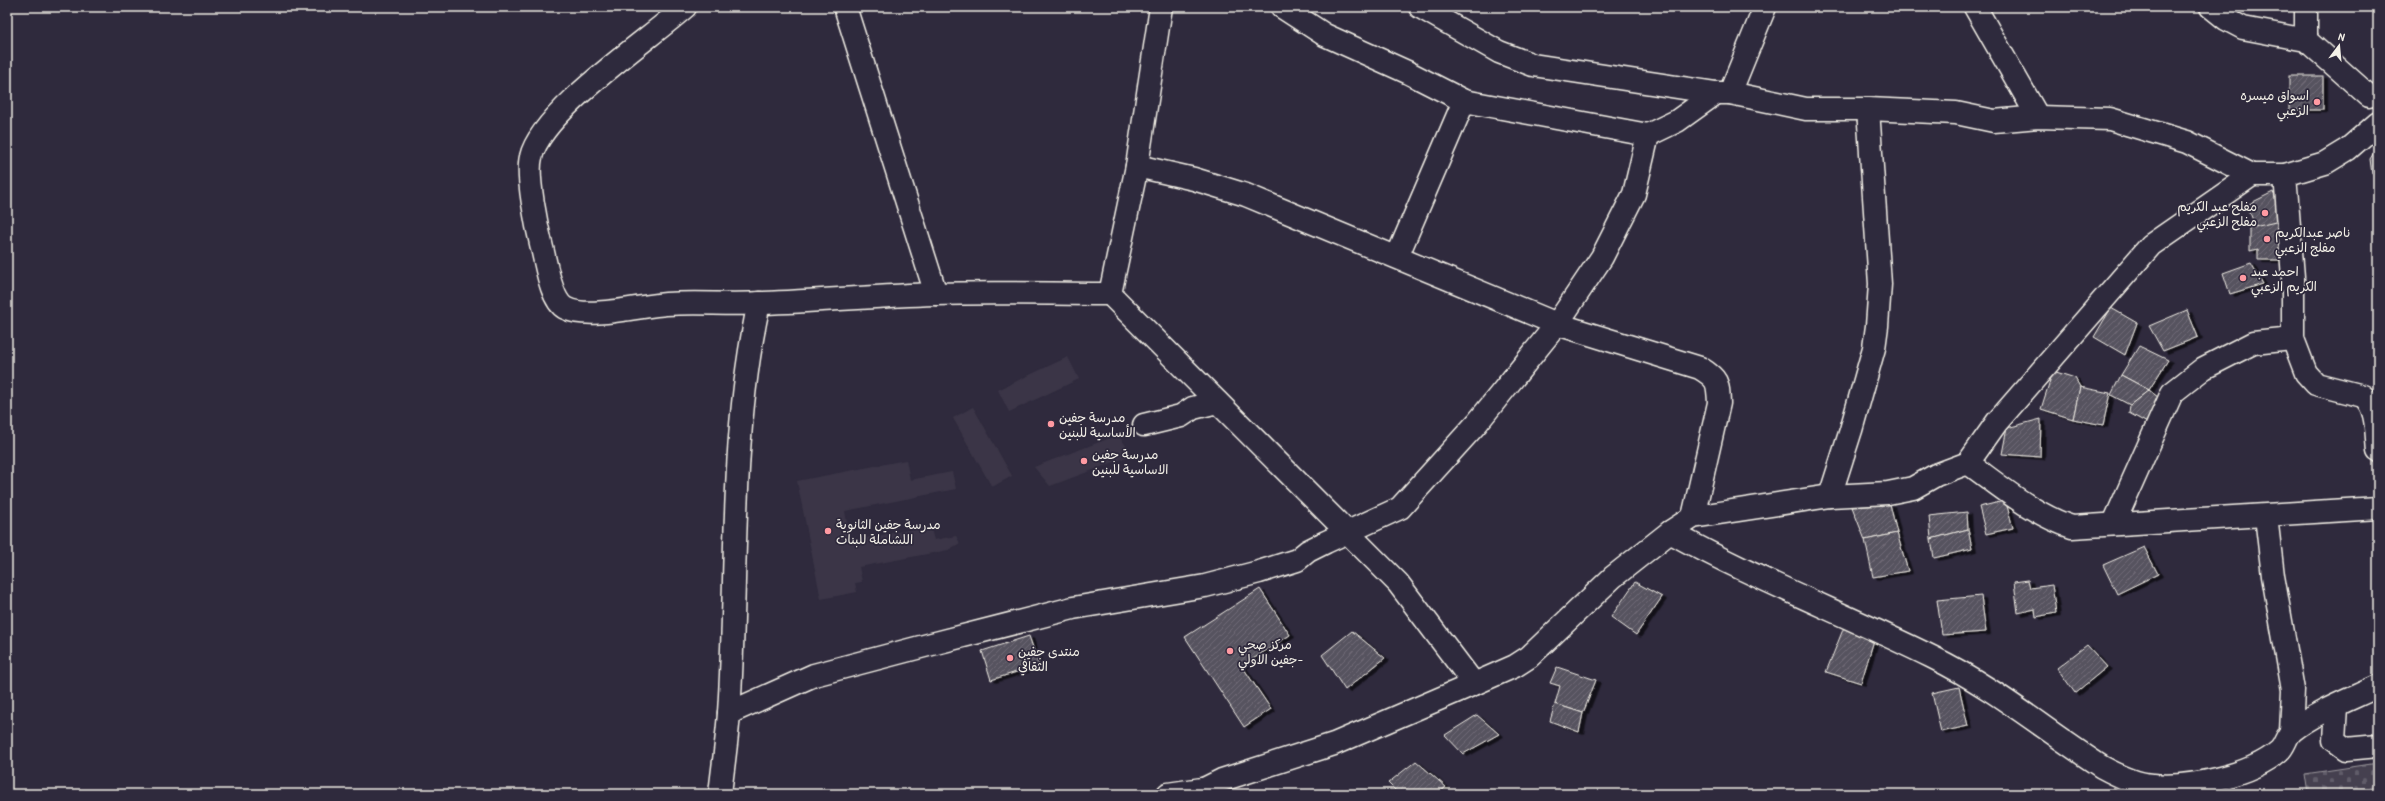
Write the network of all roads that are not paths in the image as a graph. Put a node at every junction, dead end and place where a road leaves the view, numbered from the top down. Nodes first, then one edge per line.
1 (685, 7) edge
2 (845, 7) edge
3 (1161, 7) edge
4 (1282, 7) edge
5 (1420, 7) edge
6 (1765, 7) edge
7 (1975, 7) edge
8 (2211, 7) edge
9 (2306, 7) edge
10 (2306, 40) junction
11 (1723, 93) junction
12 (2373, 95) edge
13 (1464, 101) junction
14 (1868, 109) junction
15 (2038, 117) junction
16 (2378, 123) edge
17 (1648, 135) junction
18 (1136, 166) junction
19 (2252, 175) junction
20 (2285, 175) junction
21 (1397, 257) junction
22 (936, 294) junction
23 (1110, 294) junction
24 (759, 303) junction
25 (1557, 324) junction
26 (2293, 339) junction
27 (1218, 402) junction
28 (1144, 425) dead end
29 (2378, 451) edge
30 (1968, 463) junction
31 (1830, 496) junction
32 (2378, 508) edge
33 (2266, 516) junction
34 (1693, 517) junction
35 (2114, 523) junction
36 (1347, 532) junction
37 (1670, 532) junction
38 (1474, 684) junction
39 (2378, 686) edge
40 (2336, 706) junction
41 (729, 713) junction
42 (2291, 732) junction
43 (2378, 746) edge
44 (1198, 792) edge
45 (720, 794) edge
46 (1168, 794) edge

1 - 24 street
2 - 22 street
3 - 18 street
4 - 13 street
5 - 11 street
6 - 11 street
7 - 15 street
8 - 10 street
9 - 10 street
10 - 12 street
11 - 14 street
11 - 17 street
12 - 16 street
13 - 17 street
13 - 21 street
14 - 15 street
14 - 31 street
15 - 19 street
16 - 20 street
17 - 25 street
18 - 21 street
18 - 23 street
19 - 20 street
19 - 30 street
20 - 26 street
21 - 25 street
22 - 23 street
22 - 24 street
23 - 27 street
24 - 41 street
25 - 34 street
25 - 36 street
26 - 29 street
26 - 35 street
27 - 28 street
27 - 36 street
30 - 31 street
30 - 35 street
31 - 34 street
32 - 33 street
33 - 35 street
33 - 42 street
34 - 37 street
36 - 38 street
36 - 41 street
37 - 38 street
37 - 42 street
38 - 44 street
39 - 40 street
40 - 42 street
40 - 43 street
41 - 45 street
44 - 46 street

